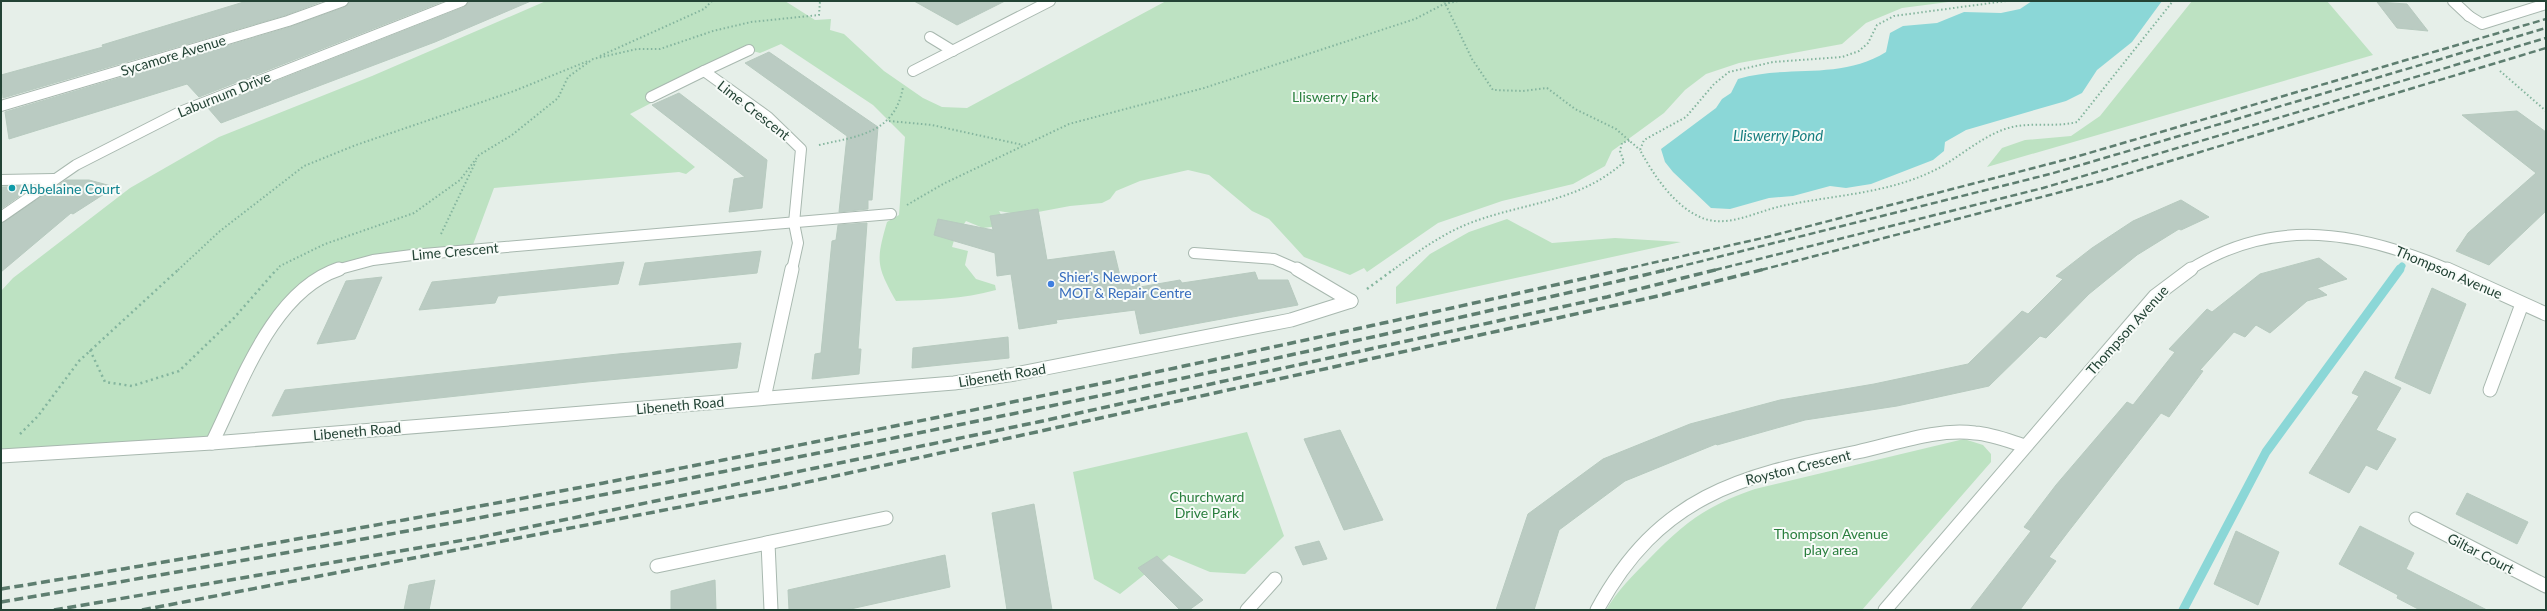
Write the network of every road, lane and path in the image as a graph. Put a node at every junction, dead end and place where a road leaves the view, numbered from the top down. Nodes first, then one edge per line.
1 (343, 1) edge
2 (462, 1) edge
3 (712, 1) edge
4 (820, 1) edge
5 (1050, 1) edge
6 (1458, 1) edge
7 (2006, 1) edge
8 (2173, 1) edge
9 (2453, 1) edge
10 (1444, 2) edge
11 (2546, 4) edge
12 (930, 37) dead end
13 (749, 50) dead end
14 (953, 51) junction
15 (593, 59) junction
16 (704, 71) junction
17 (913, 71) joint
18 (2500, 71) dead end
19 (651, 97) dead end
20 (1, 106) edge
21 (2546, 111) edge
22 (888, 121) junction
23 (1631, 140) junction
24 (1024, 146) junction
25 (801, 149) junction
26 (1640, 150) junction
27 (54, 179) junction
28 (1, 180) edge
29 (891, 214) joint
30 (1, 217) edge
31 (794, 223) junction
32 (432, 253) junction
33 (1194, 254) dead end
34 (1351, 301) junction
35 (2522, 304) junction
36 (2546, 314) edge
37 (2490, 390) dead end
38 (764, 398) junction
39 (17, 437) dead end
40 (212, 443) junction
41 (2025, 446) junction
42 (1, 456) edge
43 (886, 518) dead end
44 (2416, 519) dead end
45 (768, 543) junction
46 (657, 566) dead end
47 (1275, 579) dead end
48 (2546, 586) edge
49 (771, 610) edge
50 (1247, 610) edge
51 (1597, 610) edge
52 (1885, 610) edge

1 - 20 street, Sycamore Avenue
2 - 27 street, Laburnum Drive
3 - 15 path
4 - 15 path
5 - 14 street
6 - 10 path
7 - 26 path
8 - 26 path
9 - 11 street
10 - 23 path
10 - 24 path
12 - 14 street
13 - 16 street, Lime Crescent
14 - 17 street
15 - 32 path
15 - 39 path
16 - 19 street, Lime Crescent
16 - 25 street, Lime Crescent
17 - 22 path
18 - 21 path
22 - 24 path
22 - 25 path
23 - 26 path
23 - 34 path
24 - 29 path
25 - 31 street, Lime Crescent
27 - 28 street
27 - 30 street, Laburnum Drive
29 - 31 street, Lime Crescent
31 - 32 street, Lime Crescent
31 - 38 street, Lime Crescent
32 - 40 street, Lime Crescent
33 - 34 street
34 - 38 street, Libeneth Road
35 - 36 street, Thompson Avenue
35 - 37 street
35 - 41 street, Thompson Avenue
38 - 40 street, Libeneth Road
40 - 42 street, Libeneth Road
41 - 51 street, Royston Crescent
41 - 52 street, Thompson Avenue
43 - 45 street
44 - 48 street, Giltar Court
45 - 46 street
45 - 49 street
47 - 50 street

